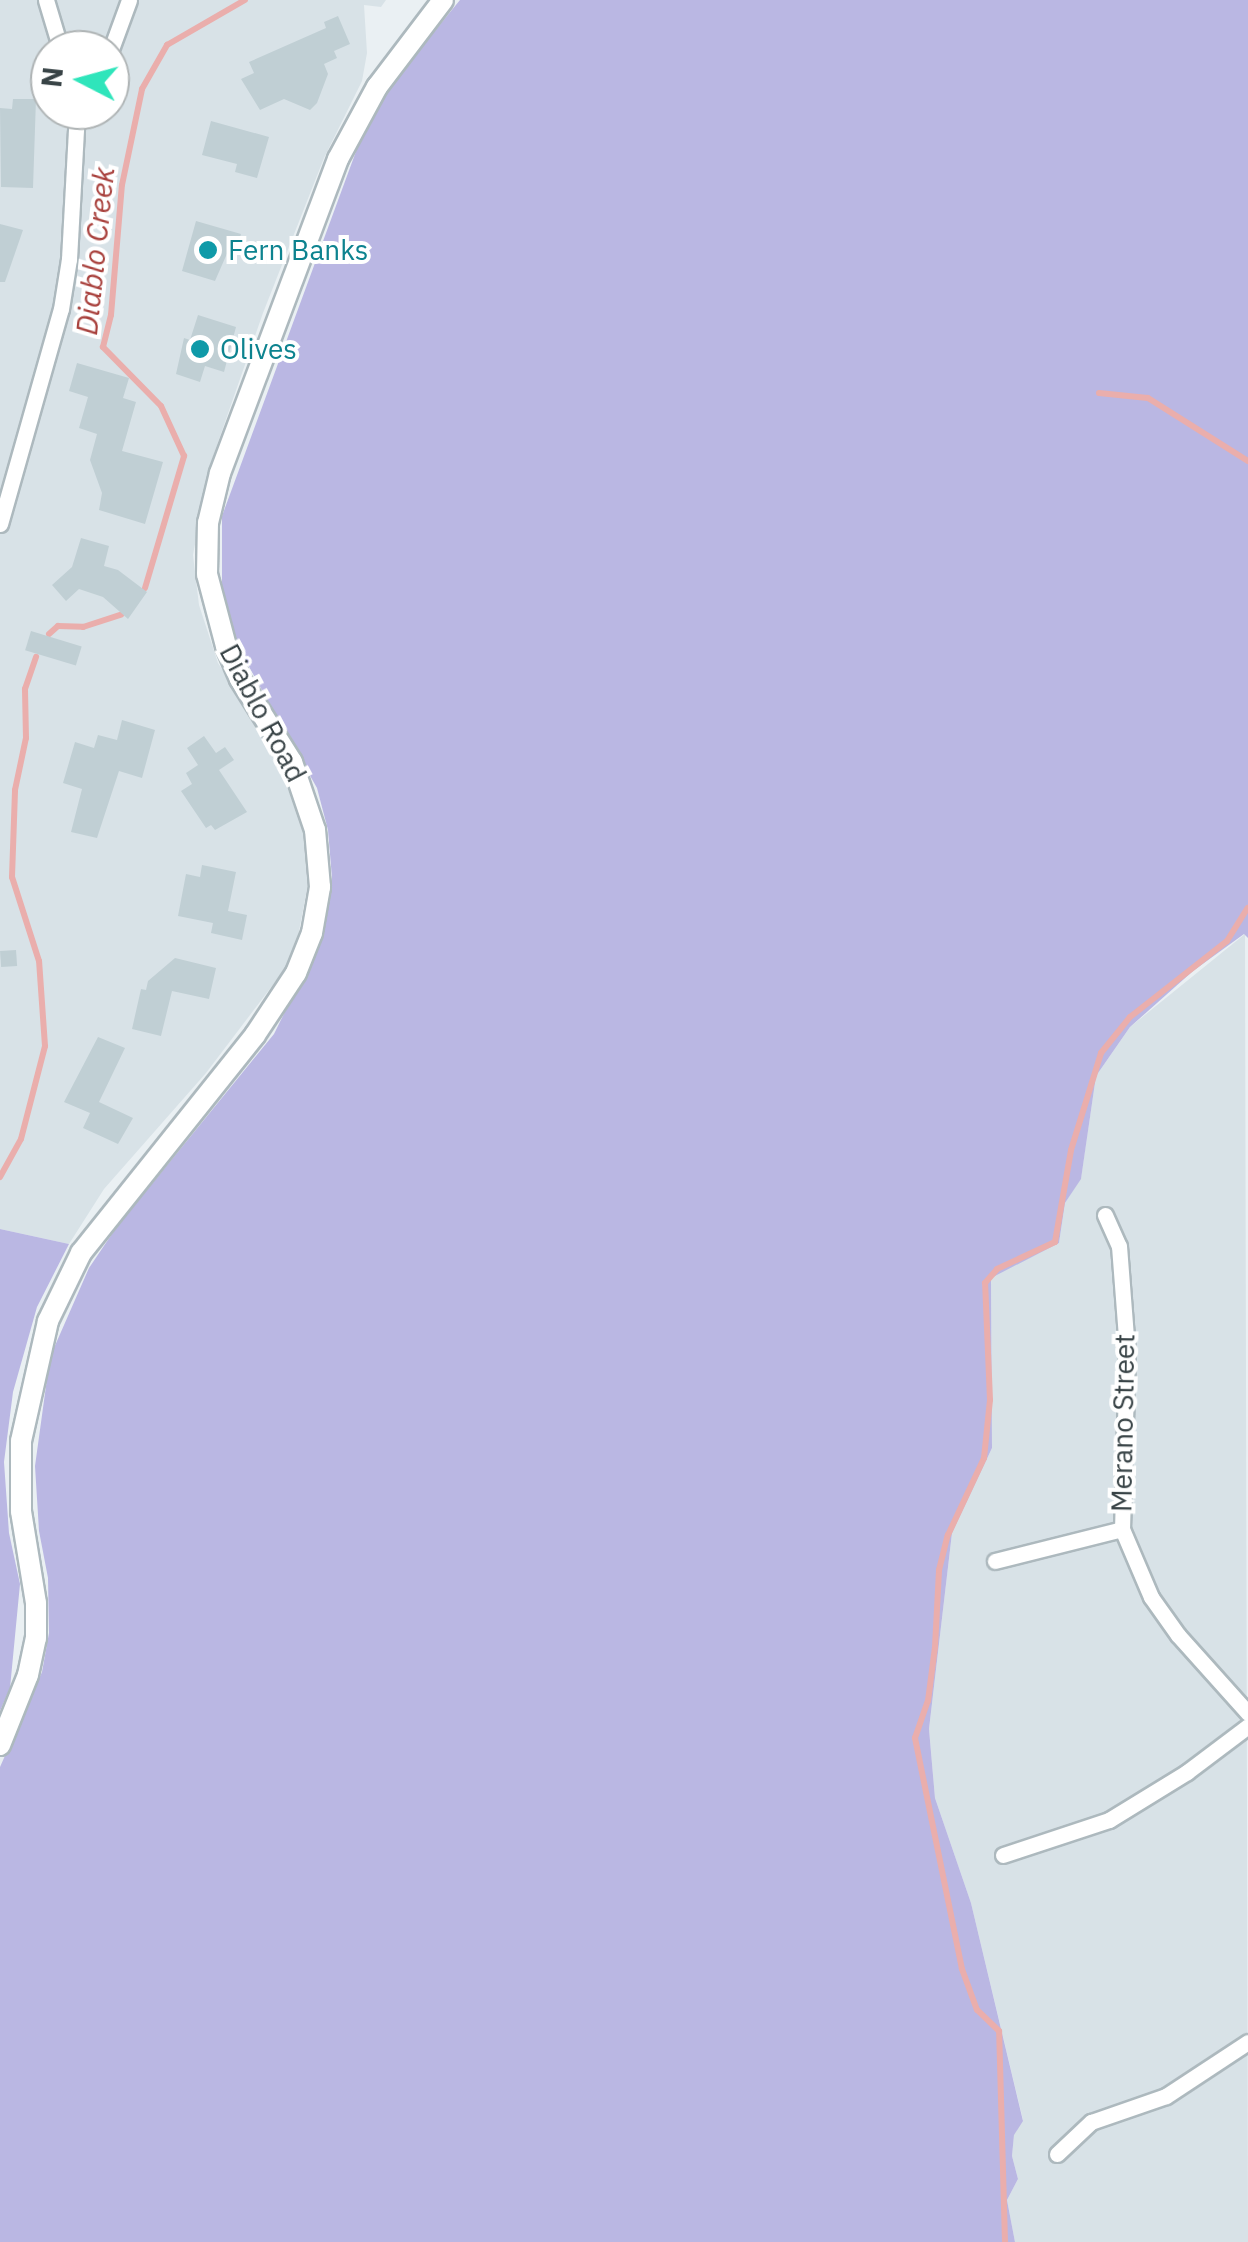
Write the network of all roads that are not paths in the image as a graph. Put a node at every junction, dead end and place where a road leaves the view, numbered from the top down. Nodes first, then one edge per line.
1 (129, 0) edge
2 (443, 0) edge
3 (43, 4) edge
4 (53, 30) edge
5 (118, 30) edge
6 (76, 130) edge
7 (0, 524) edge
8 (1105, 1215) dead end
9 (1122, 1530) junction
10 (995, 1561) dead end
11 (1248, 1712) edge
12 (1248, 1726) edge
13 (0, 1745) edge
14 (1002, 1855) dead end
15 (1248, 2042) edge
16 (1057, 2154) dead end

1 - 5 street
2 - 13 street, Diablo Road
3 - 4 street
6 - 7 street
8 - 9 street, Merano Street
9 - 10 street
9 - 11 street, Merano Street
12 - 14 street
15 - 16 street

